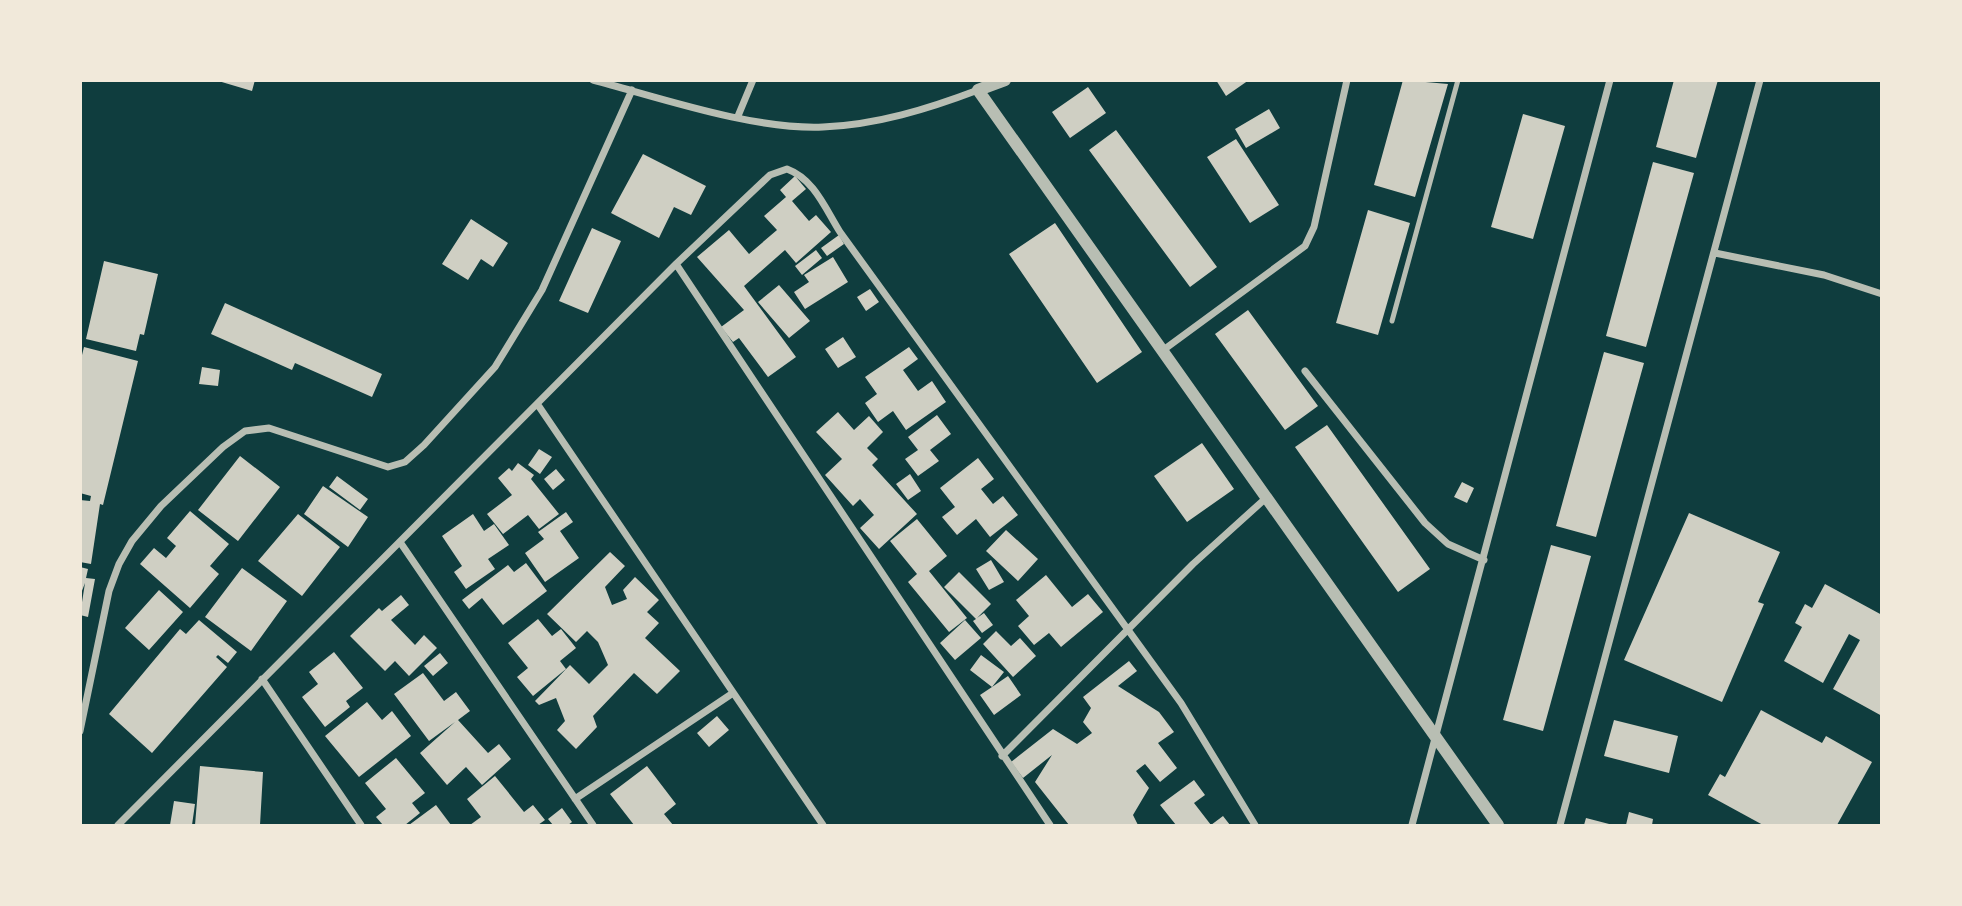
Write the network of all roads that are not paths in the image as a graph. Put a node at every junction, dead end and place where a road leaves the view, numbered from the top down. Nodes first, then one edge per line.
1 (593, 80) edge
2 (753, 80) edge
3 (1005, 80) edge
4 (1347, 80) edge
5 (1458, 80) edge
6 (1610, 80) edge
7 (1760, 80) edge
8 (632, 90) junction
9 (978, 90) junction
10 (738, 116) junction
11 (1715, 253) junction
12 (676, 264) junction
13 (1881, 294) edge
14 (1392, 321) dead end
15 (1162, 351) junction
16 (1305, 371) dead end
17 (538, 405) junction
18 (1266, 498) junction
19 (400, 542) junction
20 (1484, 560) junction
21 (1128, 631) junction
22 (262, 679) junction
23 (733, 693) junction
24 (80, 731) edge
25 (1437, 739) junction
26 (1002, 757) junction
27 (575, 799) junction
28 (118, 825) edge
29 (360, 825) edge
30 (593, 825) edge
31 (823, 825) edge
32 (1050, 825) edge
33 (1255, 825) edge
34 (1412, 825) edge
35 (1498, 825) edge
36 (1560, 825) edge

1 - 8 street
2 - 10 street
3 - 9 street
4 - 15 street
5 - 14 lane
6 - 20 street
7 - 11 street
8 - 10 street
8 - 24 street
9 - 10 street
9 - 15 street
11 - 13 street
11 - 36 street
12 - 17 street
12 - 21 street
12 - 26 street
15 - 18 street
16 - 20 street
17 - 19 street
17 - 23 street
18 - 21 street
18 - 25 street
19 - 22 street
19 - 27 street
20 - 25 street
21 - 26 street
21 - 33 street
22 - 28 street
22 - 29 street
23 - 27 street
23 - 31 street
25 - 34 street
25 - 35 street
26 - 32 street
27 - 30 street

